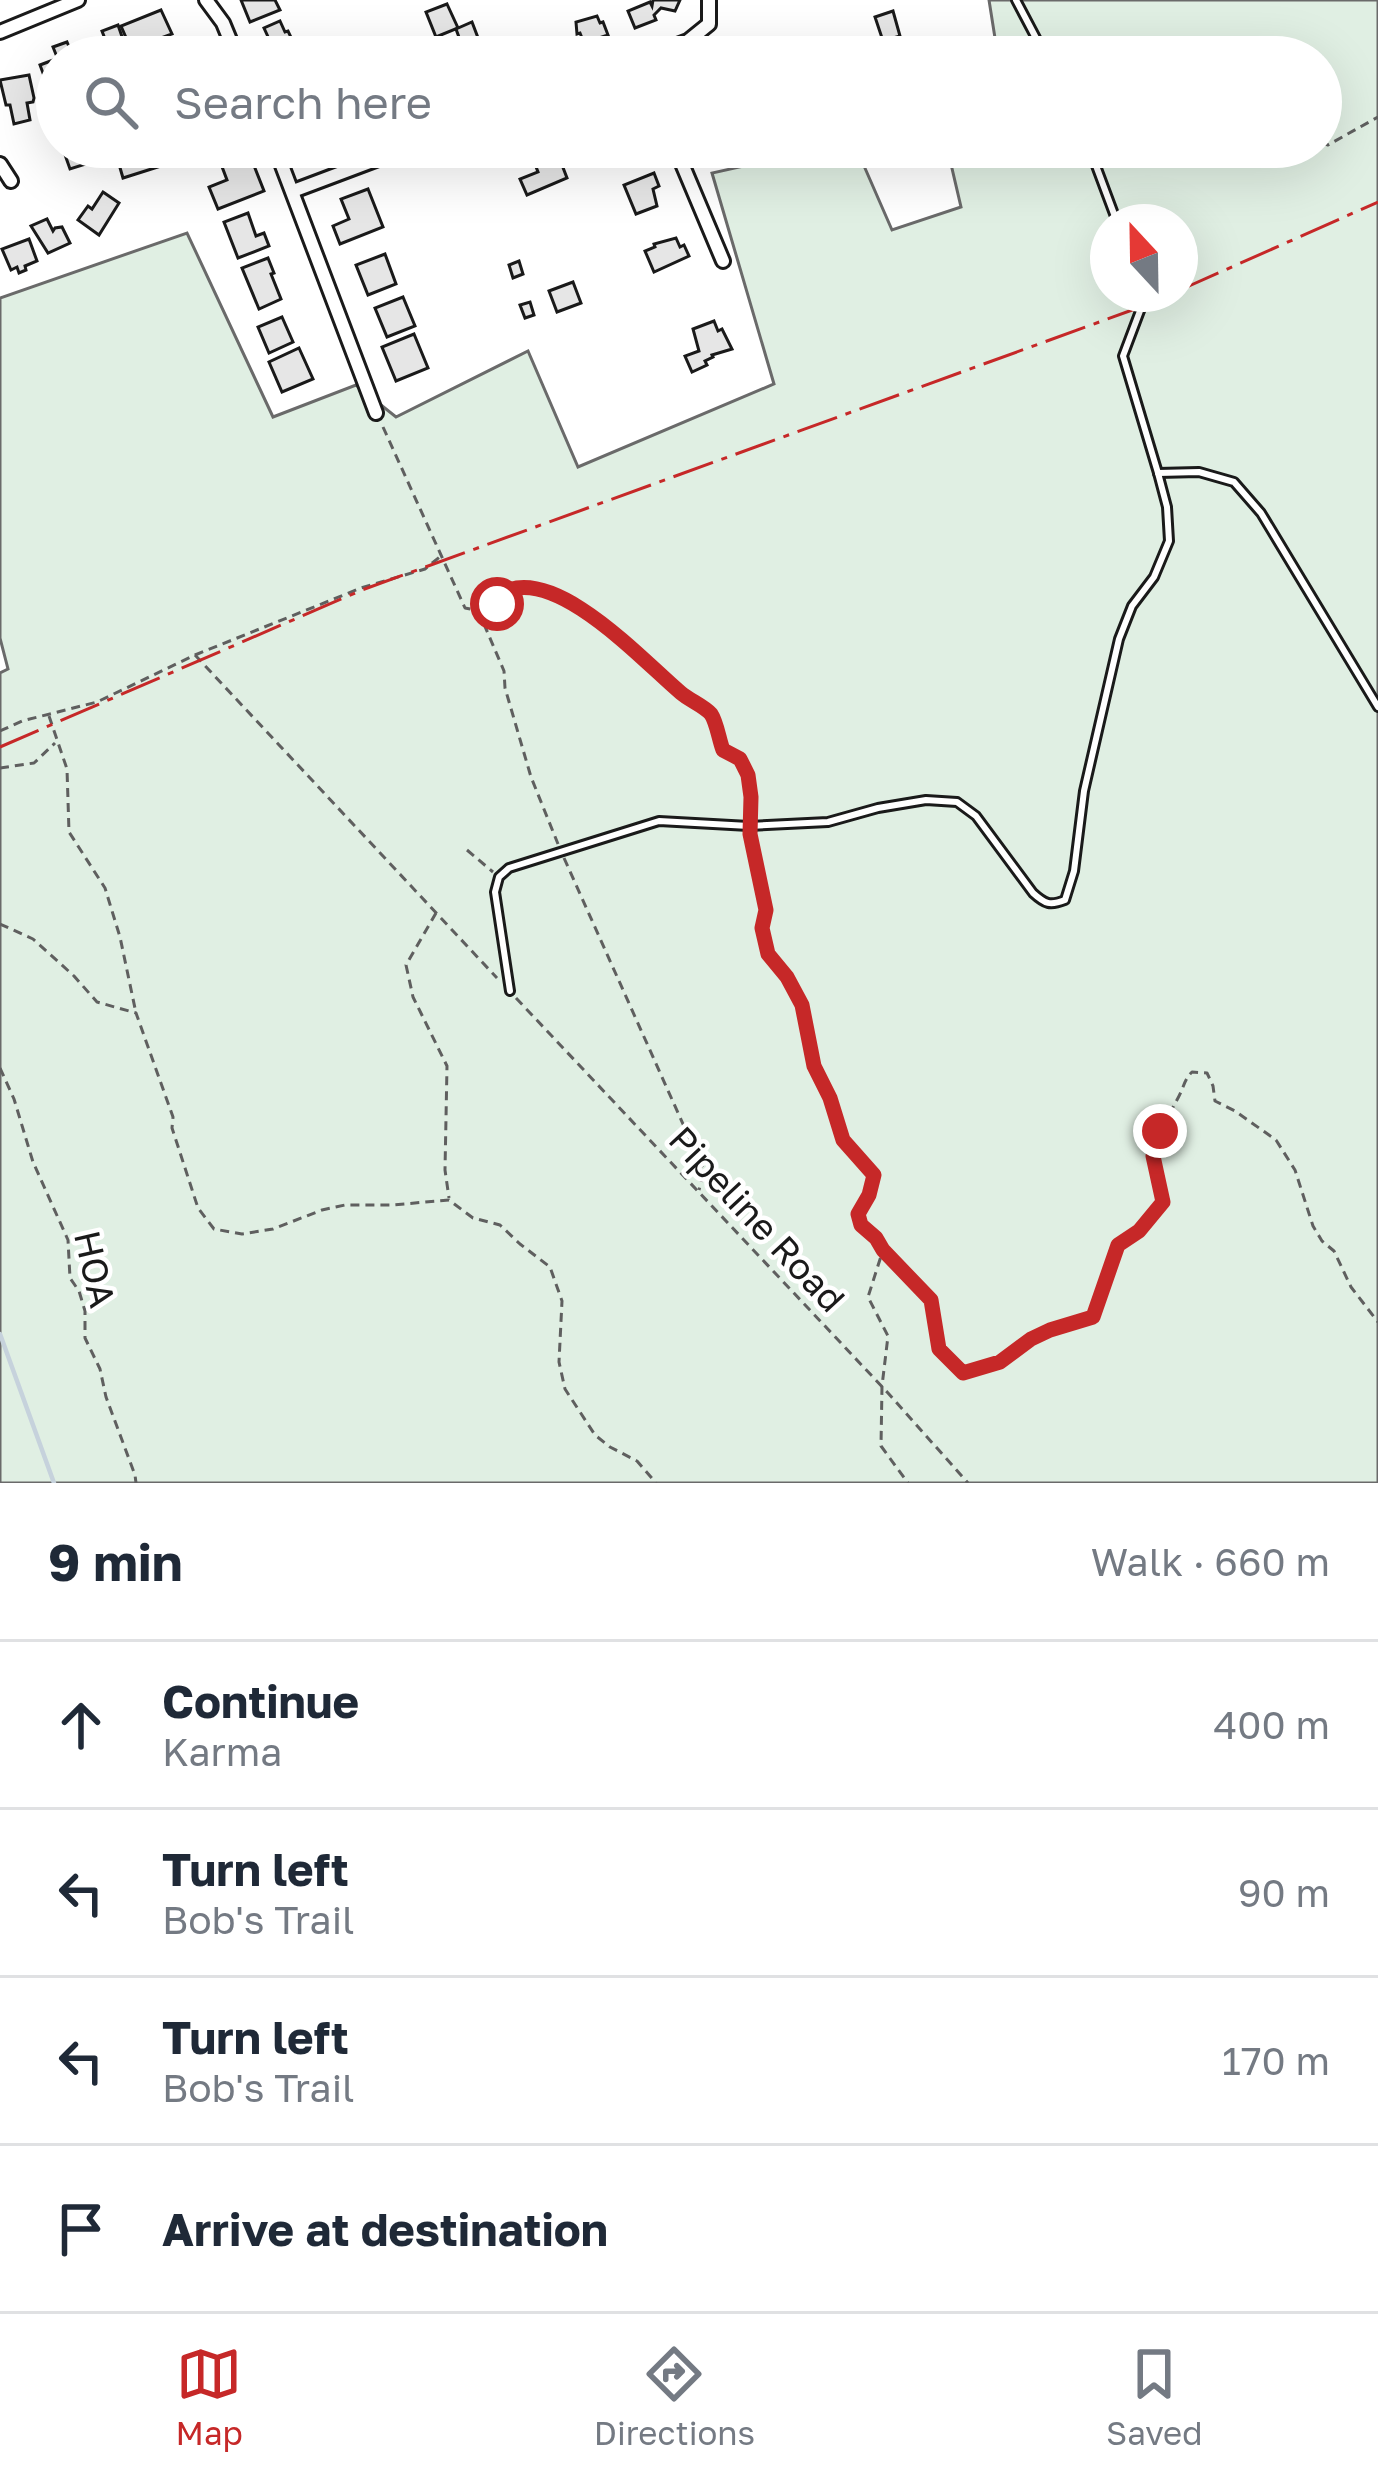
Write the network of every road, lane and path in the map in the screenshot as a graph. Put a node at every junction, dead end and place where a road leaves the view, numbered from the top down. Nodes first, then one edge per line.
1 (78, 0) edge
2 (206, 0) edge
3 (709, 0) edge
4 (1016, 0) edge
5 (0, 32) edge
6 (228, 36) edge
7 (694, 36) edge
8 (1035, 36) edge
9 (1378, 117) edge
10 (1342, 137) edge
11 (0, 164) edge
12 (283, 168) edge
13 (354, 168) edge
14 (684, 168) edge
15 (1097, 168) edge
16 (11, 181) dead end
17 (292, 191) junction
18 (1110, 204) edge
19 (723, 261) dead end
20 (1140, 312) edge
21 (376, 413) joint
22 (1158, 473) junction
23 (442, 555) junction
24 (477, 608) junction
25 (194, 655) junction
26 (1378, 707) edge
27 (48, 714) junction
28 (0, 731) edge
29 (57, 742) junction
30 (0, 768) edge
31 (749, 826) junction
32 (467, 850) dead end
33 (561, 850) junction
34 (499, 877) junction
35 (436, 913) junction
36 (0, 924) edge
37 (510, 991) junction
38 (136, 1013) junction
39 (0, 1068) edge
40 (699, 1192) junction
41 (449, 1200) junction
42 (883, 1250) junction
43 (1378, 1322) edge
44 (882, 1387) junction
45 (136, 1483) edge
46 (656, 1483) edge
47 (908, 1483) edge
48 (968, 1483) edge

1 - 5 street
2 - 6 street
3 - 7 street
4 - 8 lane
9 - 10 path
11 - 16 street
12 - 17 street
13 - 17 street
14 - 19 street
15 - 18 lane
17 - 21 street
20 - 22 lane
21 - 23 path
22 - 26 lane
22 - 31 lane
23 - 24 path
23 - 25 path
24 - 31 path
24 - 33 path
25 - 27 path
25 - 35 path, Pipeline Road
27 - 28 path
27 - 29 path
29 - 30 path
29 - 38 path
31 - 33 lane
31 - 42 path
32 - 34 path
33 - 34 lane
33 - 40 path
34 - 37 lane
35 - 37 path, Pipeline Road
35 - 41 path
36 - 38 path
37 - 40 path, Pipeline Road
38 - 41 path
39 - 45 path, HOA
40 - 44 path, Pipeline Road
41 - 46 path
42 - 43 path
42 - 44 path
44 - 47 path
44 - 48 path, Pipeline Road

